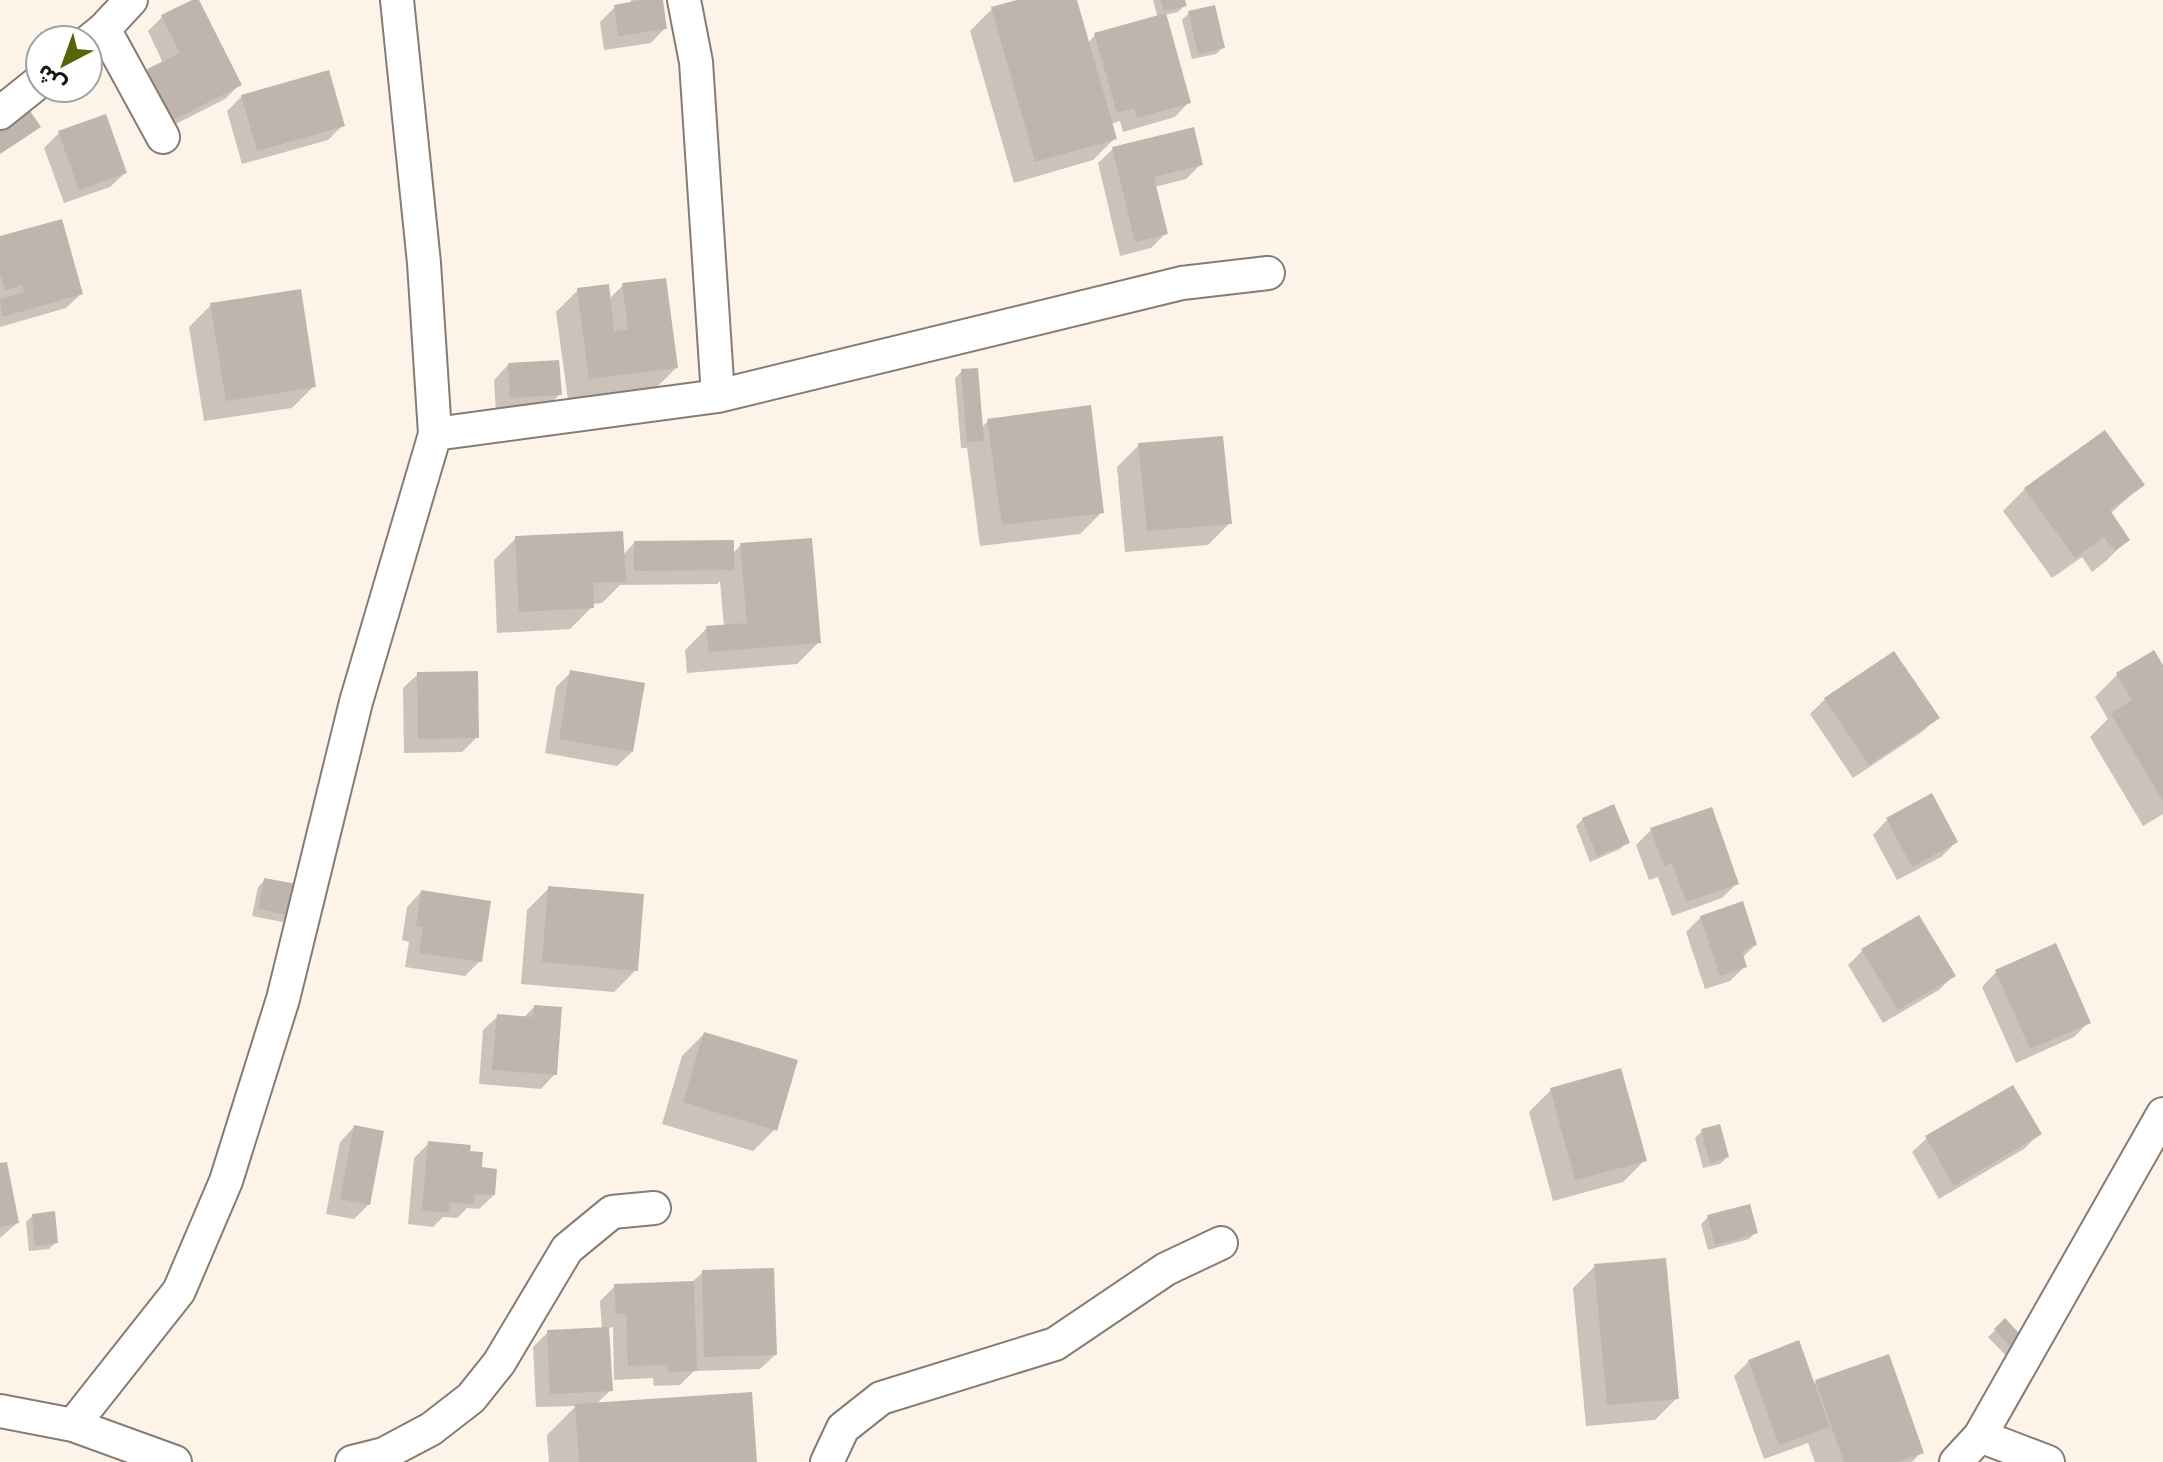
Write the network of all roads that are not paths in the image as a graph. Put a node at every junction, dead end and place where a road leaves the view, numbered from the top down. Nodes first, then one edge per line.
1 (131, 0) edge
2 (397, 0) edge
3 (684, 0) edge
4 (104, 28) edge
5 (104, 48) edge
6 (24, 94) edge
7 (0, 113) edge
8 (163, 137) dead end
9 (1268, 273) dead end
10 (718, 396) junction
11 (435, 434) junction
12 (2163, 1114) edge
13 (654, 1208) dead end
14 (1221, 1243) dead end
15 (0, 1411) edge
16 (73, 1425) junction
17 (1980, 1436) junction
18 (175, 1462) edge
19 (352, 1462) edge
20 (827, 1462) edge
21 (1956, 1462) edge
22 (2048, 1462) edge

1 - 4 street
2 - 11 street
3 - 10 street
5 - 8 street
6 - 7 street
9 - 10 street
10 - 11 street
11 - 16 street
12 - 17 street
13 - 19 street
14 - 20 street
15 - 16 street
16 - 18 street
17 - 21 street
17 - 22 street

